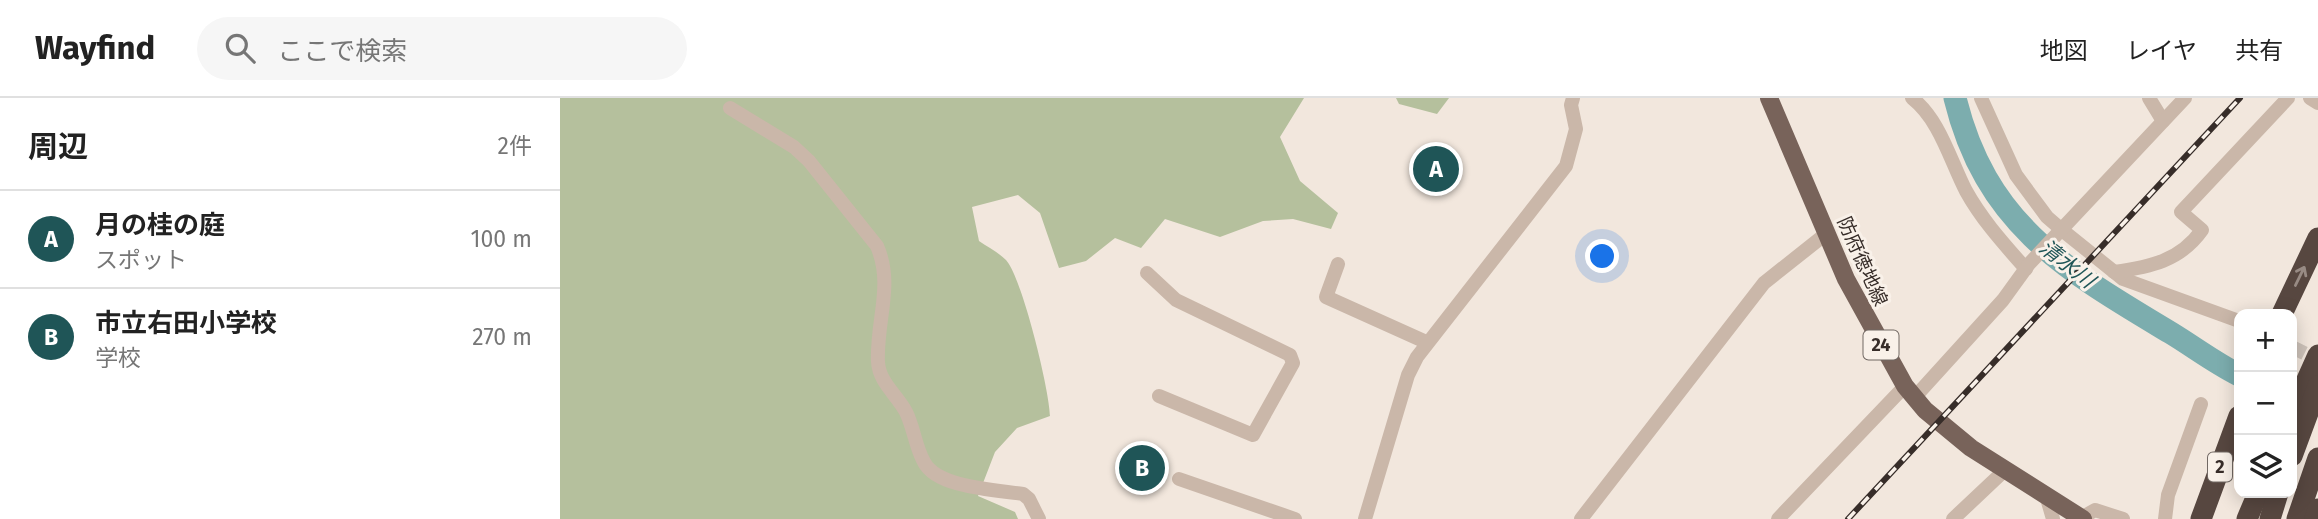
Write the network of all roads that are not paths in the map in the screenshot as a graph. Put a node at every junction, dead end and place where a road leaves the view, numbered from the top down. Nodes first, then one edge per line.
1 (1770, 98) edge
2 (1912, 98) edge
3 (1981, 98) edge
4 (2149, 98) edge
5 (2185, 98) edge
6 (2288, 98) edge
7 (2310, 98) edge
8 (1569, 100) edge
9 (2318, 103) edge
10 (730, 108) dead end
11 (2163, 121) junction
12 (1828, 233) junction
13 (2059, 233) junction
14 (2318, 239) edge
15 (1338, 264) dead end
16 (2028, 266) junction
17 (2114, 272) junction
18 (1147, 273) dead end
19 (2284, 309) edge
20 (2234, 319) edge
21 (1426, 342) junction
22 (2318, 355) edge
23 (2313, 389) edge
24 (1910, 392) junction
25 (1159, 396) dead end
26 (2201, 404) dead end
27 (2297, 421) edge
28 (2234, 430) edge
29 (2318, 458) edge
30 (2005, 470) junction
31 (1179, 479) dead end
32 (2046, 495) junction
33 (2256, 498) edge
34 (2276, 498) edge
35 (2318, 509) edge
36 (1039, 519) edge
37 (1295, 519) edge
38 (1365, 519) edge
39 (1581, 519) edge
40 (1778, 519) edge
41 (1953, 519) edge
42 (2053, 519) edge
43 (2082, 519) edge
44 (2123, 519) edge
45 (2165, 519) edge
46 (2201, 519) edge
47 (2247, 519) edge
48 (2270, 519) edge
49 (2297, 519) edge
50 (2315, 519) edge

1 - 12 main road, 防府徳地線 / 24
2 - 16 street
3 - 13 street
4 - 11 street
5 - 11 street
6 - 17 street
7 - 9 street
8 - 21 street
10 - 36 street
11 - 13 street
12 - 24 main road, 防府徳地線 / 24
12 - 39 street
13 - 16 street
13 - 17 street
19 -> 14 highway
15 - 21 street
16 - 24 street
17 - 20 street
18 - 25 street
21 - 38 street
22 - 23 highway
23 - 27 highway
24 - 30 main road, 防府徳地線 / 24
24 - 40 street
26 - 45 street
28 - 46 highway, 2
29 - 49 highway
30 - 32 main road, 防府徳地線 / 24
30 - 41 street
31 - 37 street
32 - 42 street
32 - 43 main road, 防府徳地線 / 24
33 - 47 highway
34 - 48 highway
35 - 50 highway
43 - 44 street

